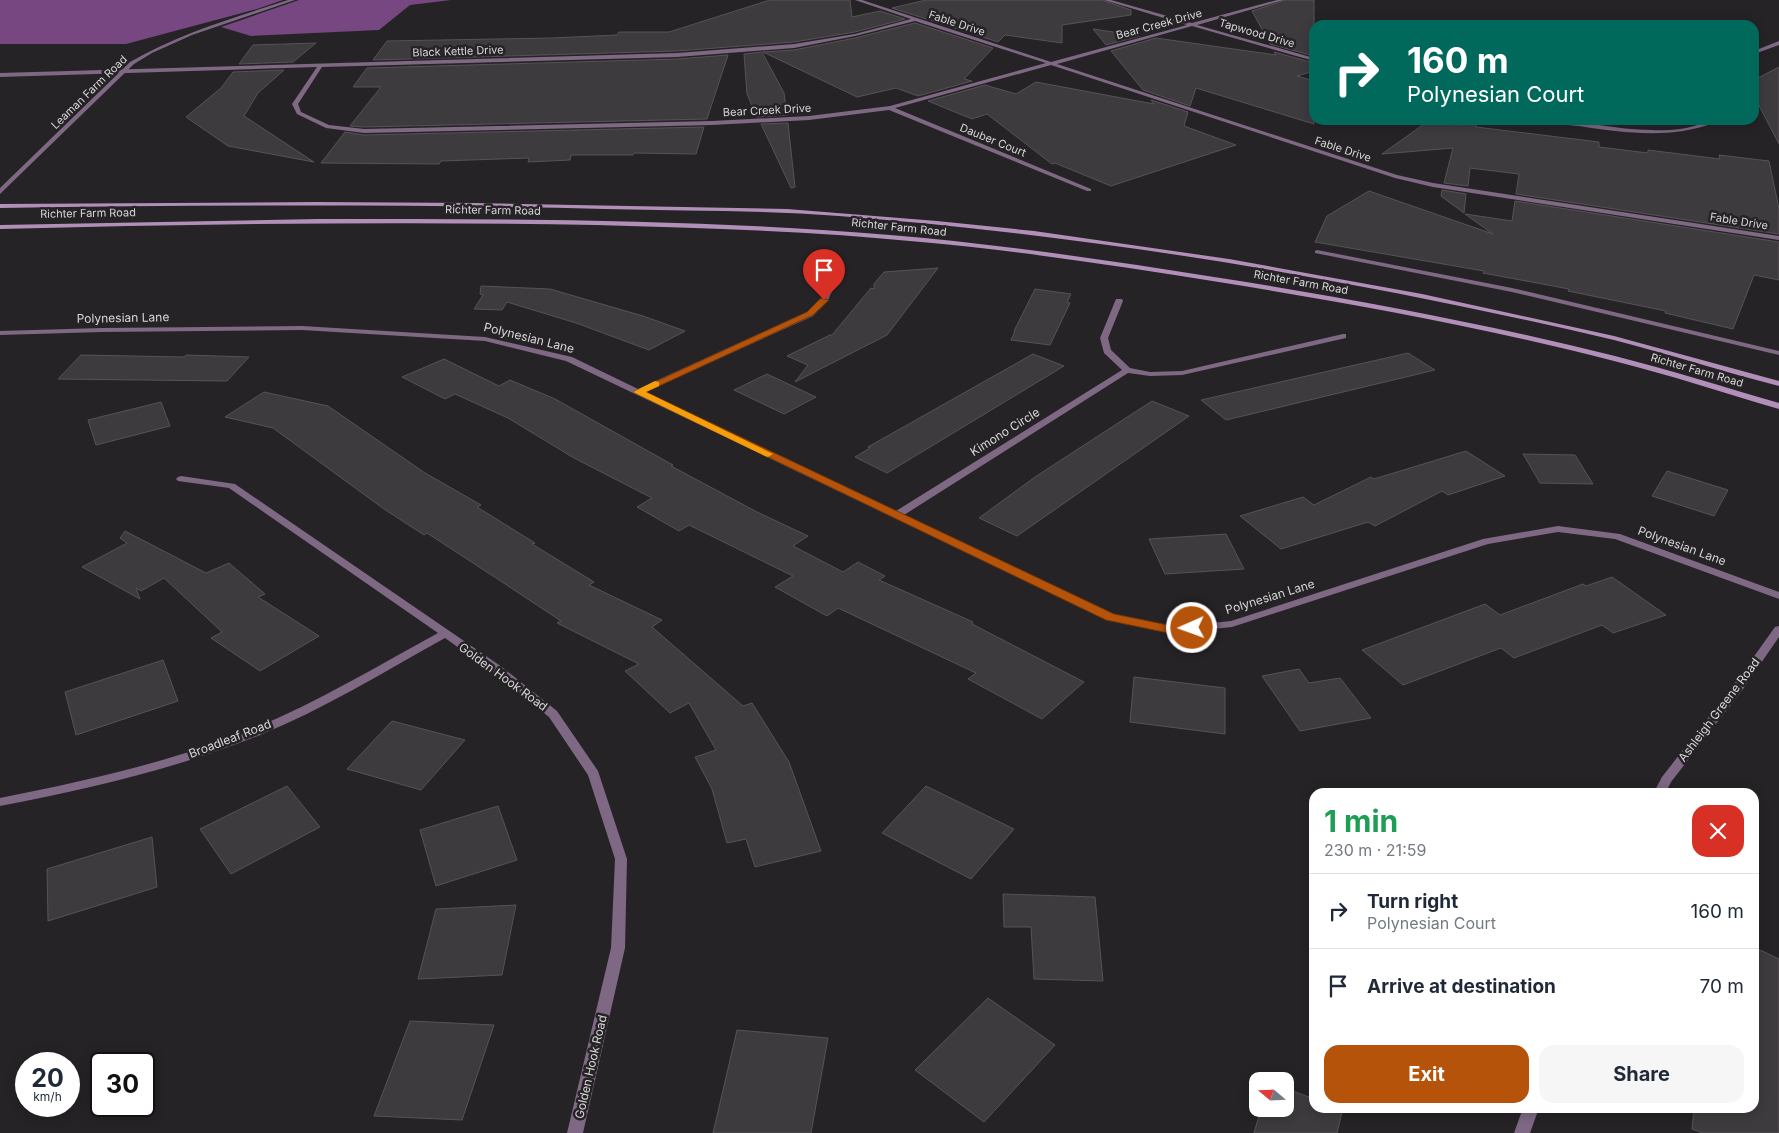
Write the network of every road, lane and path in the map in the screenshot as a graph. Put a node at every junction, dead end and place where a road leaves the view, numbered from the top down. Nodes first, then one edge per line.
1 (293, 0) edge
2 (857, 0) edge
3 (1106, 0) edge
4 (1282, 0) edge
5 (914, 19) junction
6 (1194, 25) junction
7 (1779, 42) edge
8 (1759, 50) edge
9 (1309, 59) edge
10 (1050, 64) junction
11 (321, 65) junction
12 (126, 70) junction
13 (0, 75) edge
14 (890, 108) junction
15 (1595, 125) edge
16 (1706, 125) edge
17 (1089, 190) dead end
18 (0, 192) edge
19 (0, 206) edge
20 (0, 227) edge
21 (1779, 238) edge
22 (1317, 252) dead end
23 (840, 266) dead end
24 (1120, 301) dead end
25 (0, 333) edge
26 (1343, 336) dead end
27 (1779, 353) edge
28 (1127, 370) junction
29 (1779, 384) edge
30 (638, 392) junction
31 (1779, 406) edge
32 (181, 479) dead end
33 (897, 515) junction
34 (1779, 596) edge
35 (1779, 629) edge
36 (444, 634) junction
37 (1662, 788) edge
38 (0, 802) edge
39 (1529, 1113) edge
40 (575, 1133) edge
41 (1522, 1133) edge

1 - 12 street, Leaman Farm Road
2 - 5 street, Fable Drive
3 - 6 street, Tapwood Drive
4 - 6 street, Bear Creek Drive
5 - 10 street, Fable Drive
5 - 11 street, Black Kettle Drive
6 - 9 street, Tapwood Drive
6 - 10 street, Bear Creek Drive
7 - 8 street
10 - 14 street, Bear Creek Drive
10 - 21 street, Fable Drive
11 - 12 street, Black Kettle Drive
11 - 14 street, Bear Creek Drive
12 - 13 street, Black Kettle Drive
12 - 18 street, Leaman Farm Road
14 - 17 street, Dauber Court
15 - 16 street
19 - 29 main road, Richter Farm Road
20 - 31 main road, Richter Farm Road
22 - 27 street
23 - 30 street
24 - 28 street
25 - 30 street, Polynesian Lane
26 - 28 street
28 - 33 street, Kimono Circle
30 - 33 street, Polynesian Lane
32 - 36 street, Golden Hook Road
33 - 34 street, Polynesian Lane
35 - 37 street, Ashleigh Greene Road
36 - 38 street, Broadleaf Road
36 - 40 street, Golden Hook Road
39 - 41 street

